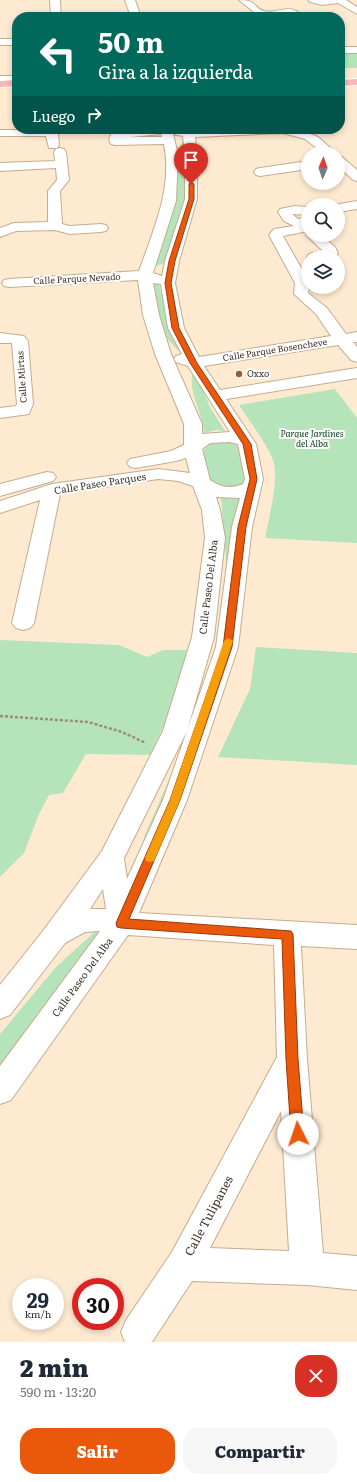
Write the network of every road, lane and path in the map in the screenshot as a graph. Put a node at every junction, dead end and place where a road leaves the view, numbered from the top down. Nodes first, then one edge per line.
1 (55, 0) edge
2 (130, 0) edge
3 (244, 0) edge
4 (313, 0) edge
5 (340, 0) edge
6 (357, 11) edge
7 (56, 12) edge
8 (134, 12) edge
9 (259, 12) edge
10 (0, 42) edge
11 (12, 42) edge
12 (345, 50) edge
13 (357, 50) edge
14 (345, 73) edge
15 (357, 73) edge
16 (0, 79) edge
17 (12, 79) edge
18 (357, 82) edge
19 (12, 83) edge
20 (345, 83) edge
21 (0, 84) edge
22 (11, 94) dead end
23 (0, 95) edge
24 (12, 132) edge
25 (0, 133) edge
26 (52, 134) edge
27 (185, 134) edge
28 (189, 134) edge
29 (305, 134) edge
30 (167, 135) edge
31 (145, 136) dead end
32 (322, 146) edge
33 (58, 154) junction
34 (301, 166) edge
35 (345, 166) edge
36 (0, 167) edge
37 (260, 172) dead end
38 (357, 177) edge
39 (357, 205) edge
40 (345, 207) edge
41 (301, 224) edge
42 (55, 226) junction
43 (101, 228) dead end
44 (0, 233) edge
45 (322, 242) edge
46 (329, 250) edge
47 (301, 260) edge
48 (172, 261) junction
49 (290, 262) junction
50 (145, 275) junction
51 (301, 276) edge
52 (3, 283) edge
53 (168, 283) junction
54 (301, 294) edge
55 (0, 338) edge
56 (350, 338) edge
57 (163, 354) junction
58 (357, 357) edge
59 (194, 363) junction
60 (357, 373) edge
61 (179, 388) junction
62 (215, 396) junction
63 (0, 413) edge
64 (244, 440) junction
65 (193, 448) junction
66 (201, 483) junction
67 (251, 488) junction
68 (0, 490) edge
69 (52, 490) junction
70 (0, 507) edge
71 (23, 623) dead end
72 (0, 716) edge
73 (165, 751) junction
74 (111, 858) junction
75 (121, 923) junction
76 (287, 934) junction
77 (357, 937) edge
78 (53, 938) junction
79 (0, 1006) edge
80 (292, 1059) junction
81 (0, 1090) edge
82 (184, 1264) junction
83 (307, 1268) junction
84 (357, 1274) edge
85 (138, 1332) dead end

1 - 7 street
2 - 8 street
3 - 9 street
4 - 5 street
5 - 6 street
10 - 11 street
12 - 13 street
14 - 15 main road
16 - 17 street
18 - 20 main road
19 - 21 main road
22 - 23 main road
24 - 25 street
26 - 33 street
27 - 30 street
28 - 48 street, Calle Paseo Del Alba
29 - 32 street
30 - 31 street
30 - 50 street, Calle Paseo Del Alba
33 - 36 street
33 - 42 street
34 - 37 street
35 - 38 street
39 - 40 street
41 - 49 street
42 - 43 street
42 - 44 street
45 - 46 street
47 - 49 street
48 - 50 street, Calle Parque Nevado
48 - 53 street, Calle Paseo Del Alba
49 - 51 street
50 - 52 street, Calle Parque Nevado
50 - 53 street, Calle Parque Nevado
50 - 57 street, Calle Paseo Del Alba
53 - 59 street, Calle Paseo Del Alba
54 - 56 street
55 - 63 street, Calle Mirtas
56 - 58 street
56 - 59 street, Calle Parque Bosencheve
57 - 59 street, Calle Parque Bosencheve
57 - 61 street, Calle Paseo Del Alba
59 - 61 street
59 - 62 street, Calle Paseo Del Alba
60 - 62 street
61 - 65 street, Calle Paseo Del Alba
62 - 64 street, Calle Paseo Del Alba
64 - 65 street
64 - 67 street, Calle Paseo Del Alba
65 - 66 street, Calle Paseo Del Alba
65 - 68 street, Calle Paseo Parques
66 - 67 street
66 - 69 street, Calle Paseo Parques
66 - 73 street, Calle Paseo Del Alba
67 - 75 street, Calle Paseo Del Alba
69 - 70 street, Calle Paseo Parques
69 - 71 street
72 - 73 path
73 - 74 street, Calle Paseo Del Alba
74 - 75 street
74 - 78 street, Calle Paseo Del Alba
75 - 76 street
75 - 78 street
75 - 81 street, Calle Paseo Del Alba
76 - 77 street
76 - 80 street
78 - 79 street, Calle Paseo Del Alba
80 - 82 street, Calle Tulipanes
80 - 83 street
82 - 83 street, Calle Tulipanes
82 - 85 street
83 - 84 street, Calle Tulipanes

